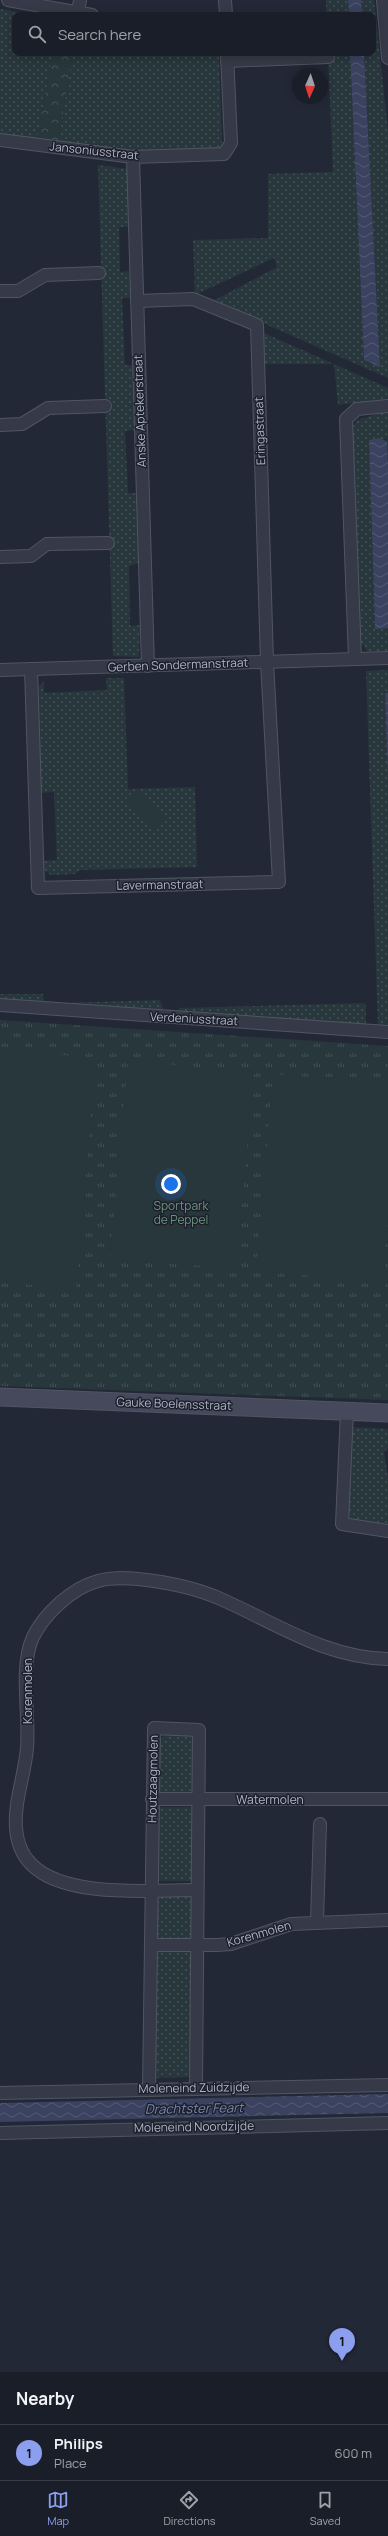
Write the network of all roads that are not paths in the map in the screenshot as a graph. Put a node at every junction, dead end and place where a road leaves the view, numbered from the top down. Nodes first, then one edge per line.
1 (8, 0) edge
2 (80, 0) edge
3 (225, 0) edge
4 (383, 0) edge
5 (73, 12) edge
6 (78, 12) edge
7 (226, 12) edge
8 (227, 57) edge
9 (328, 58) dead end
10 (388, 58) edge
11 (0, 140) edge
12 (134, 157) junction
13 (99, 273) dead end
14 (0, 291) edge
15 (137, 301) junction
16 (105, 406) dead end
17 (388, 406) edge
18 (0, 425) edge
19 (108, 543) dead end
20 (0, 557) edge
21 (388, 658) edge
22 (355, 659) junction
23 (268, 662) junction
24 (148, 666) junction
25 (31, 669) junction
26 (0, 670) edge
27 (0, 1006) edge
28 (388, 1032) edge
29 (0, 1397) edge
30 (347, 1411) junction
31 (388, 1413) edge
32 (388, 1531) edge
33 (388, 1658) edge
34 (152, 1799) junction
35 (388, 1799) edge
36 (199, 1800) junction
37 (320, 1824) dead end
38 (152, 1890) junction
39 (197, 1890) junction
40 (388, 1920) edge
41 (318, 1921) junction
42 (152, 1945) junction
43 (198, 1945) junction
44 (388, 2085) edge
45 (196, 2088) junction
46 (148, 2089) junction
47 (0, 2092) edge
48 (388, 2122) edge
49 (0, 2132) edge

1 - 5 street
2 - 6 street
3 - 7 street
4 - 10 street
8 - 9 street
8 - 12 street, Jansoniusstraat
11 - 12 street, Jansoniusstraat
12 - 15 street, Anske Aptekerstraat
13 - 14 street
15 - 23 street, Eringastraat
15 - 24 street, Anske Aptekerstraat
16 - 18 street
17 - 22 street
19 - 20 street
21 - 22 street, Gerben Sondermanstraat
22 - 23 street, Gerben Sondermanstraat
23 - 24 street, Gerben Sondermanstraat
23 - 25 street, Lavermanstraat
24 - 25 street, Gerben Sondermanstraat
25 - 26 street, Gerben Sondermanstraat
27 - 28 street, Verdeniusstraat
29 - 30 main road, Gauke Boelensstraat
30 - 31 main road, Gauke Boelensstraat
30 - 32 street
33 - 38 street, Korenmolen
34 - 36 street, Watermolen
34 - 36 street, Houtzaagmolen
34 - 38 street, Houtzaagmolen
35 - 36 street, Watermolen
36 - 39 street, Houtzaagmolen
37 - 41 street
38 - 39 street
38 - 42 street, Houtzaagmolen
39 - 43 street, Houtzaagmolen
40 - 41 street, Korenmolen
41 - 43 street, Korenmolen
42 - 43 street, Korenmolen
42 - 46 street, Houtzaagmolen
43 - 45 street, Houtzaagmolen
44 - 45 street, Moleneind Zuidzijde
45 - 46 street, Moleneind Zuidzijde
46 - 47 street, Moleneind Zuidzijde
48 - 49 street, Moleneind Noordzijde

